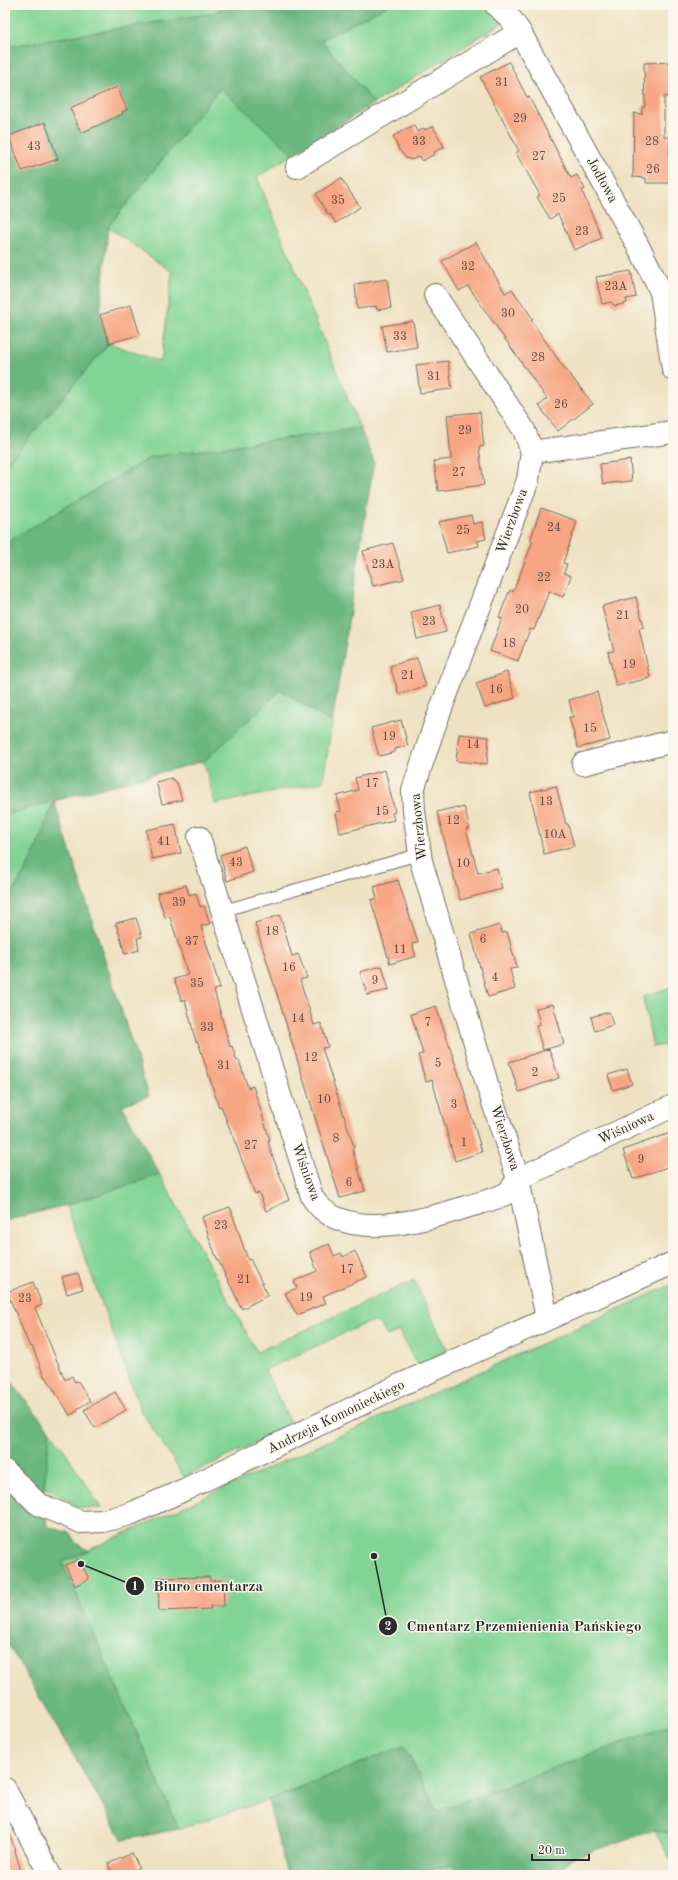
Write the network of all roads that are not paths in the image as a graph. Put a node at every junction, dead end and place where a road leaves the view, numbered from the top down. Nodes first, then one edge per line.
1 (496, 5) edge
2 (520, 32) junction
3 (297, 167) dead end
4 (435, 295) dead end
5 (673, 369) edge
6 (673, 432) edge
7 (532, 452) junction
8 (673, 741) edge
9 (583, 764) dead end
10 (199, 838) dead end
11 (420, 854) junction
12 (222, 912) junction
13 (673, 1106) edge
14 (518, 1179) junction
15 (673, 1263) edge
16 (547, 1318) junction
17 (5, 1472) edge
18 (5, 1789) edge
19 (50, 1875) edge

1 - 2 street, Jodłowa
2 - 3 street
2 - 5 street, Jodłowa
4 - 7 street, Wierzbowa
6 - 7 street
7 - 11 street, Wierzbowa
8 - 9 street
10 - 12 street, Wiśniowa
11 - 12 lane
11 - 14 street, Wierzbowa
12 - 14 street, Wiśniowa
13 - 14 street, Wiśniowa
14 - 16 street, Wierzbowa
15 - 16 street, Andrzeja Komonieckiego
16 - 17 street, Andrzeja Komonieckiego
18 - 19 street

